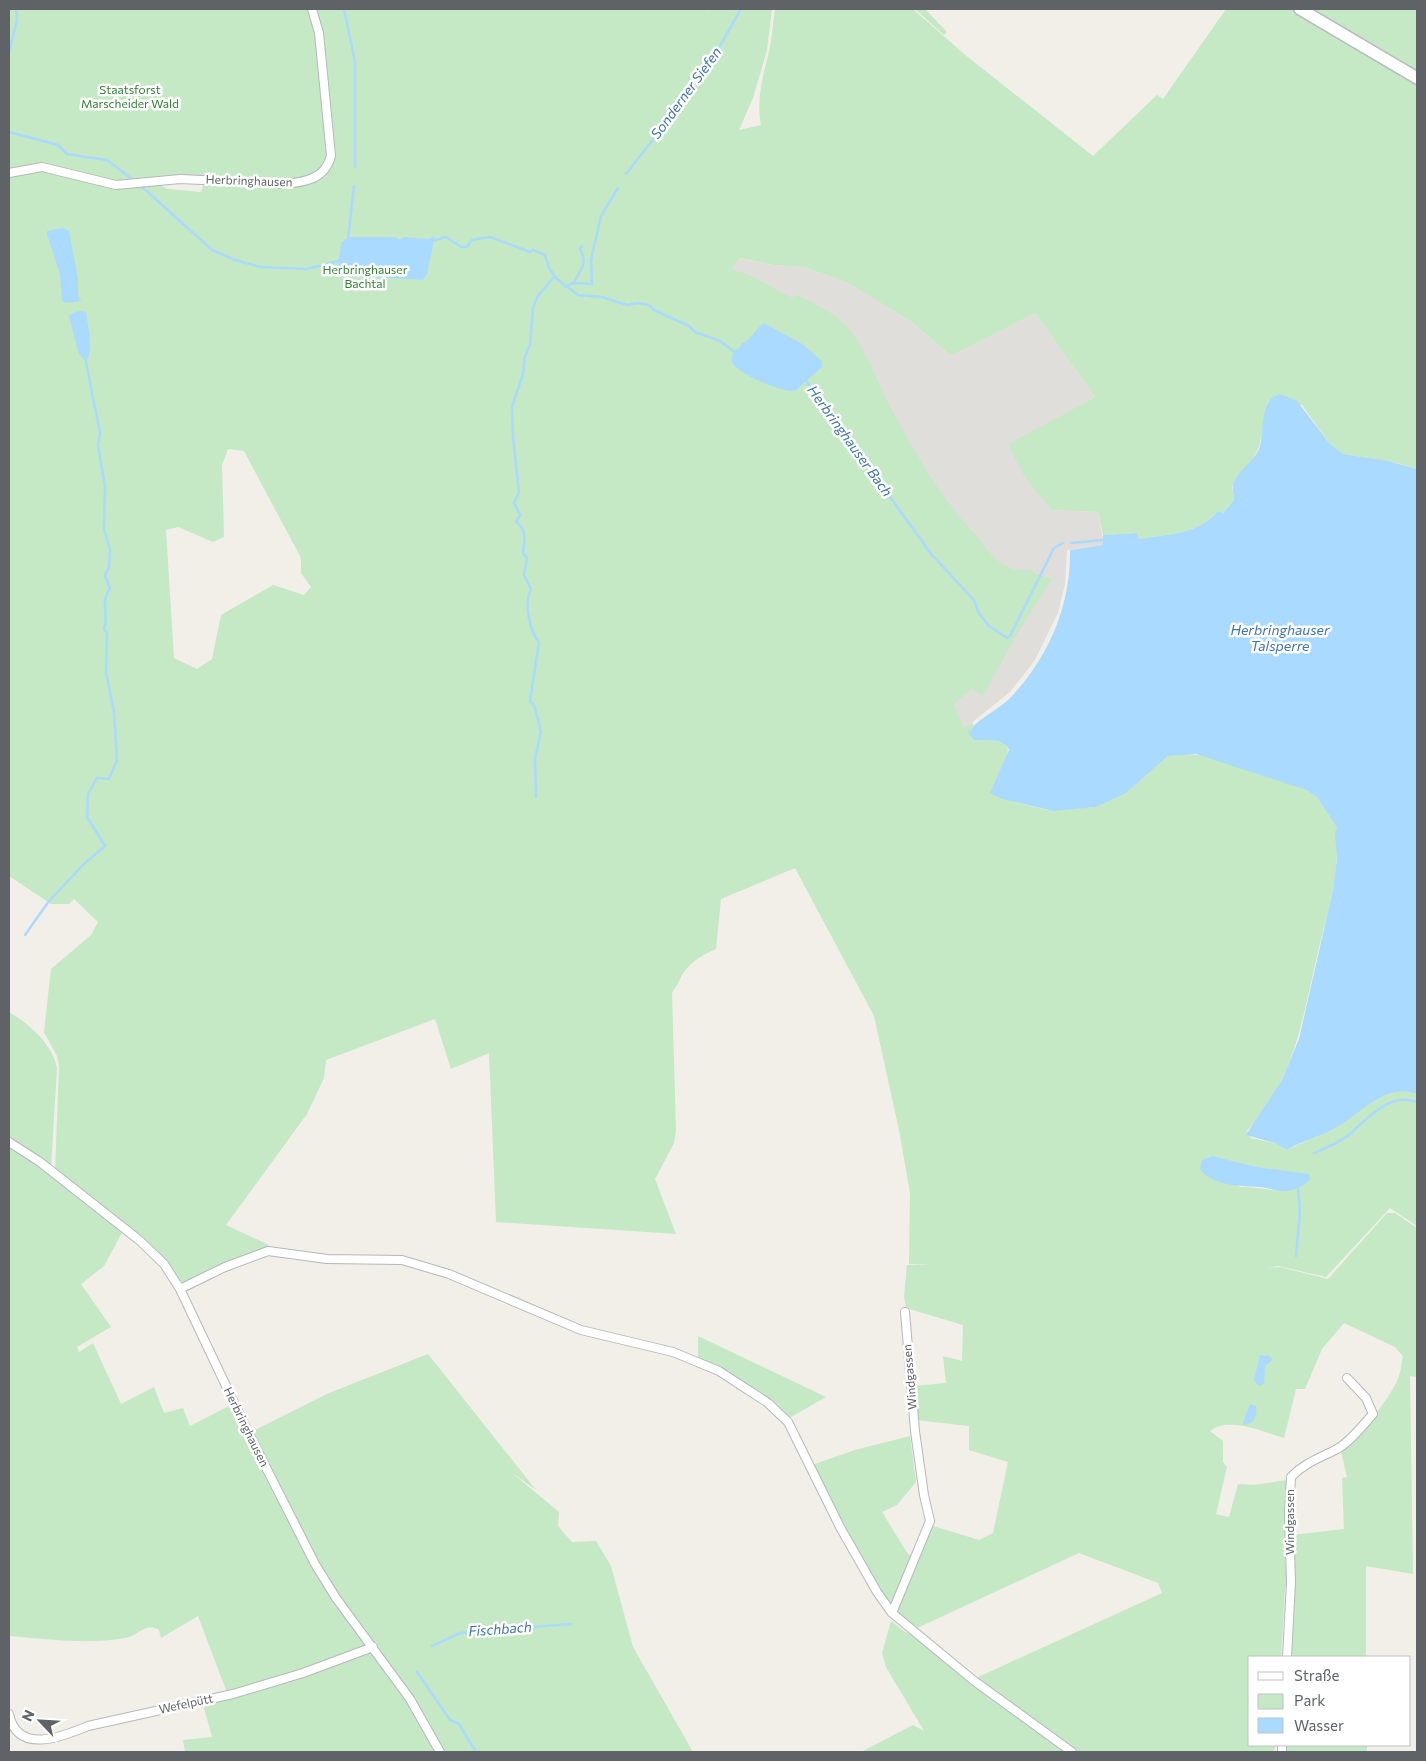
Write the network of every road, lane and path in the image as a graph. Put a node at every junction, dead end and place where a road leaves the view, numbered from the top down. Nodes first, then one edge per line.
1 (312, 9) edge
2 (1300, 9) edge
3 (1417, 78) edge
4 (9, 173) edge
5 (9, 1142) edge
6 (180, 1289) junction
7 (904, 1312) dead end
8 (1347, 1378) dead end
9 (892, 1613) junction
10 (373, 1647) junction
11 (1287, 1656) edge
12 (9, 1714) edge
13 (440, 1752) edge
14 (1072, 1752) edge

1 - 4 street, Herbringhausen
2 - 3 main road
5 - 6 street, Herbringhausen
6 - 9 street
6 - 10 street, Herbringhausen
7 - 9 street, Windgassen
8 - 11 street, Windgassen
9 - 14 street
10 - 12 street, Wefelpütt
10 - 13 street, Herbringhausen

